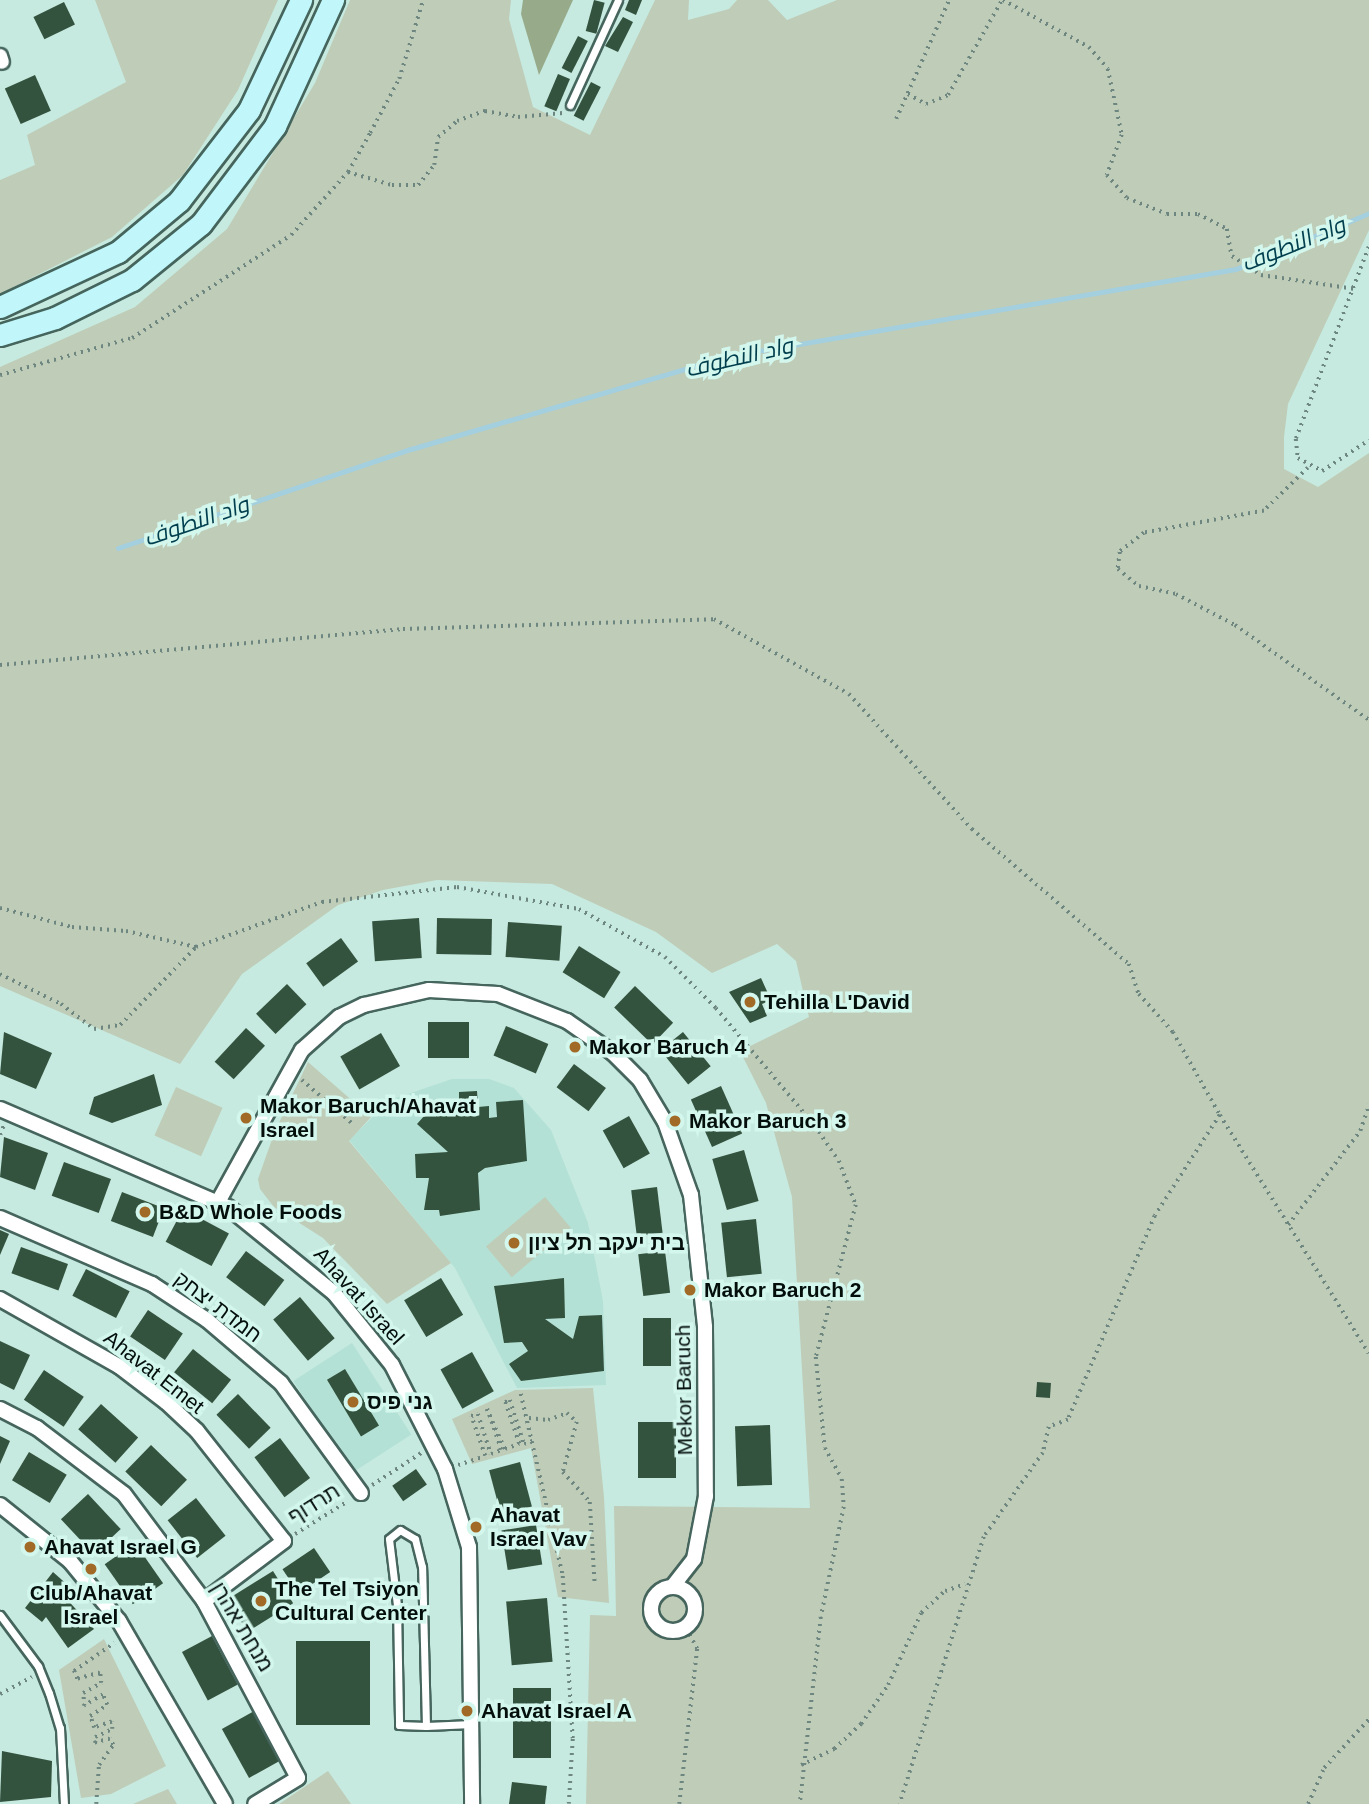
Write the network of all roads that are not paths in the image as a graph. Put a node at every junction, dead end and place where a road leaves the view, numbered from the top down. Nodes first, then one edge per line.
1 (301, 0) edge
2 (333, 0) edge
3 (618, 0) edge
4 (570, 105) road end
5 (0, 307) edge
6 (0, 335) edge
7 (0, 1109) edge
8 (218, 1202) junction
9 (0, 1218) edge
10 (0, 1298) edge
11 (0, 1409) edge
12 (360, 1493) road end
13 (0, 1505) edge
14 (694, 1559) junction
15 (673, 1587) junction
16 (691, 1596) junction
17 (204, 1601) junction
18 (0, 1615) edge
19 (473, 1724) junction
20 (426, 1726) junction
21 (64, 1804) edge
22 (225, 1804) edge
23 (255, 1804) edge
24 (472, 1804) edge

1 - 5 street
2 - 6 street
3 - 4 lane
7 - 8 street, Ahavat Israel
8 - 14 street, Mekor Baruch
8 - 19 street, Ahavat Israel
9 - 12 street, חמדת יצחק
10 - 17 street, Ahavat Emet
11 - 17 street, מנחת אהרן
13 - 22 street
14 - 15 street, Mekor Baruch
14 - 16 street
15 - 16 street
15 - 16 street
17 - 23 street, מנחת אהרן
18 - 21 lane
19 - 20 lane
19 - 24 street, Ahavat Israel
20 - 20 lane

